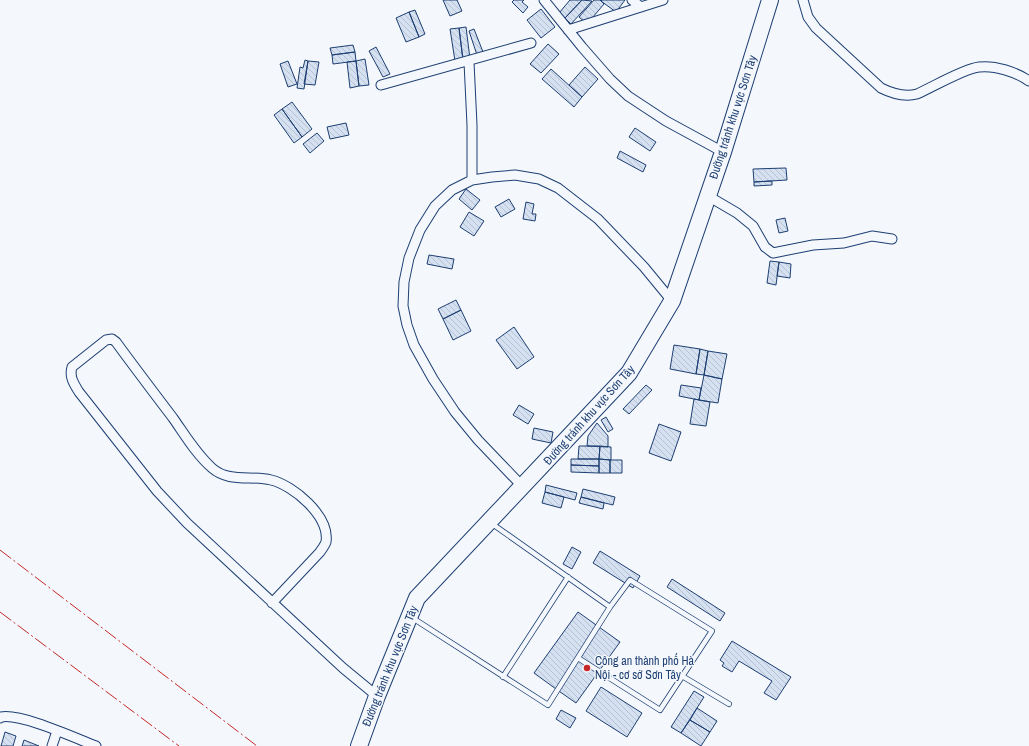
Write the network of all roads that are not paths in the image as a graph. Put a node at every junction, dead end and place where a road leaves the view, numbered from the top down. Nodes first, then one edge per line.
1 (544, 0) edge
2 (632, 0) edge
3 (663, 0) edge
4 (770, 0) edge
5 (803, 0) edge
6 (641, 7) junction
7 (568, 30) junction
8 (531, 43) dead end
9 (469, 62) junction
10 (1029, 81) edge
11 (381, 85) dead end
12 (722, 152) junction
13 (472, 180) junction
14 (708, 196) junction
15 (892, 239) dead end
16 (672, 301) junction
17 (523, 486) junction
18 (490, 522) junction
19 (568, 578) junction
20 (272, 603) junction
21 (610, 606) junction
22 (410, 616) junction
23 (578, 658) junction
24 (682, 676) junction
25 (503, 677) junction
26 (377, 696) junction
27 (729, 704) dead end
28 (0, 718) edge
29 (57, 731) junction
30 (52, 746) edge
31 (96, 746) edge
32 (359, 746) edge

1 - 7 street
2 - 6 street
3 - 6 street
4 - 12 highway, Đường tránh khu vực Sơn Tây
5 - 10 street
6 - 7 street
7 - 12 street
8 - 9 street
9 - 11 street
9 - 13 street
12 - 14 highway, Đường tránh khu vực Sơn Tây
13 - 16 street
13 - 17 street
14 - 15 street
14 - 16 highway, Đường tránh khu vực Sơn Tây
16 - 17 highway, Đường tránh khu vực Sơn Tây
17 - 18 highway, Đường tránh khu vực Sơn Tây
18 - 19 lane
18 - 22 highway, Đường tránh khu vực Sơn Tây
19 - 21 lane
19 - 25 lane
20 - 20 street
20 - 26 street
21 - 23 lane
21 - 24 lane
22 - 25 lane
22 - 26 highway, Đường tránh khu vực Sơn Tây
23 - 24 lane
23 - 25 lane
24 - 27 lane
26 - 32 highway, Đường tránh khu vực Sơn Tây
28 - 29 street
29 - 30 street
29 - 31 street

